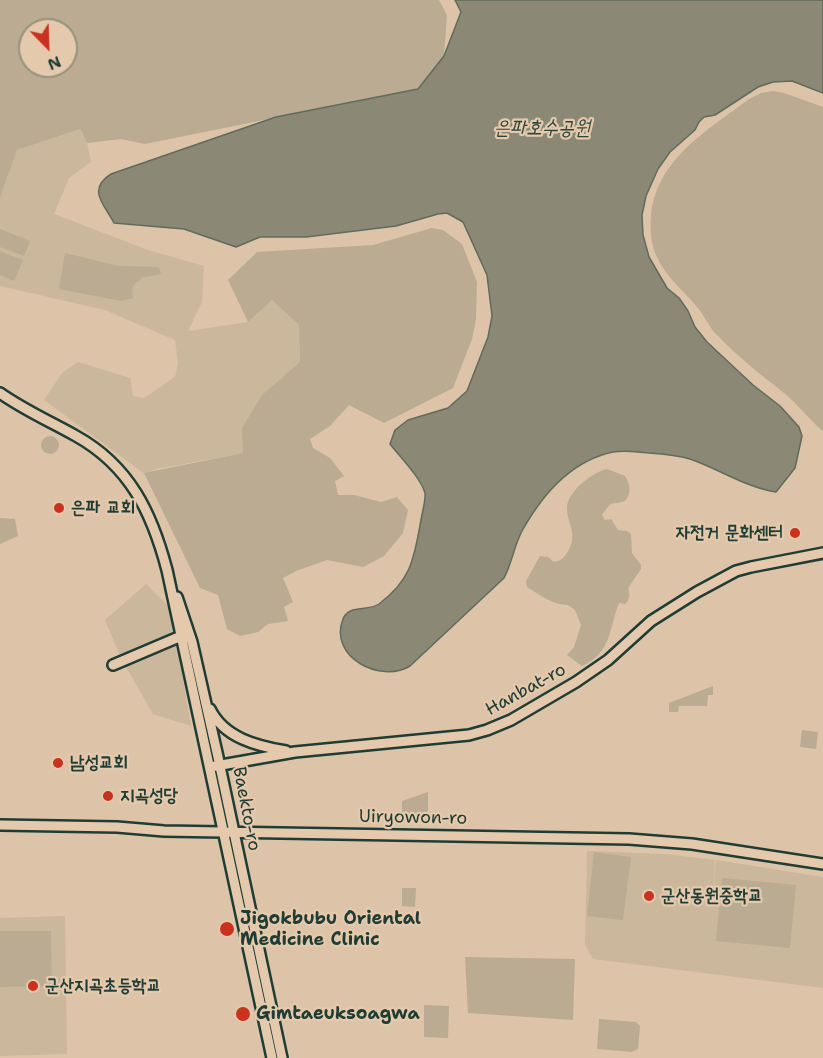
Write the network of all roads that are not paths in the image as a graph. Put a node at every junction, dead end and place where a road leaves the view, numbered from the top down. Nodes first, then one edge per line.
1 (0, 393) edge
2 (823, 553) edge
3 (185, 634) junction
4 (113, 664) dead end
5 (205, 696) junction
6 (295, 752) junction
7 (220, 765) junction
8 (210, 767) junction
9 (0, 825) edge
10 (228, 831) junction
11 (823, 864) edge
12 (272, 1058) edge
13 (282, 1058) edge

1 - 3 street, Baekto-ro
2 - 6 street, Hanbat-ro
3 - 4 street
3 - 5 street, Baekto-ro
3 - 8 street, Baekto-ro
5 - 6 street
5 - 7 street, Baekto-ro
6 - 7 street, Hanbat-ro
7 - 8 street, Hanbat-ro
7 - 10 street, Baekto-ro
8 - 10 street, Baekto-ro
9 - 10 street, Uiryowon-ro
10 - 11 street, Uiryowon-ro
10 - 12 street, Baekto-ro
10 - 13 street, Baekto-ro

